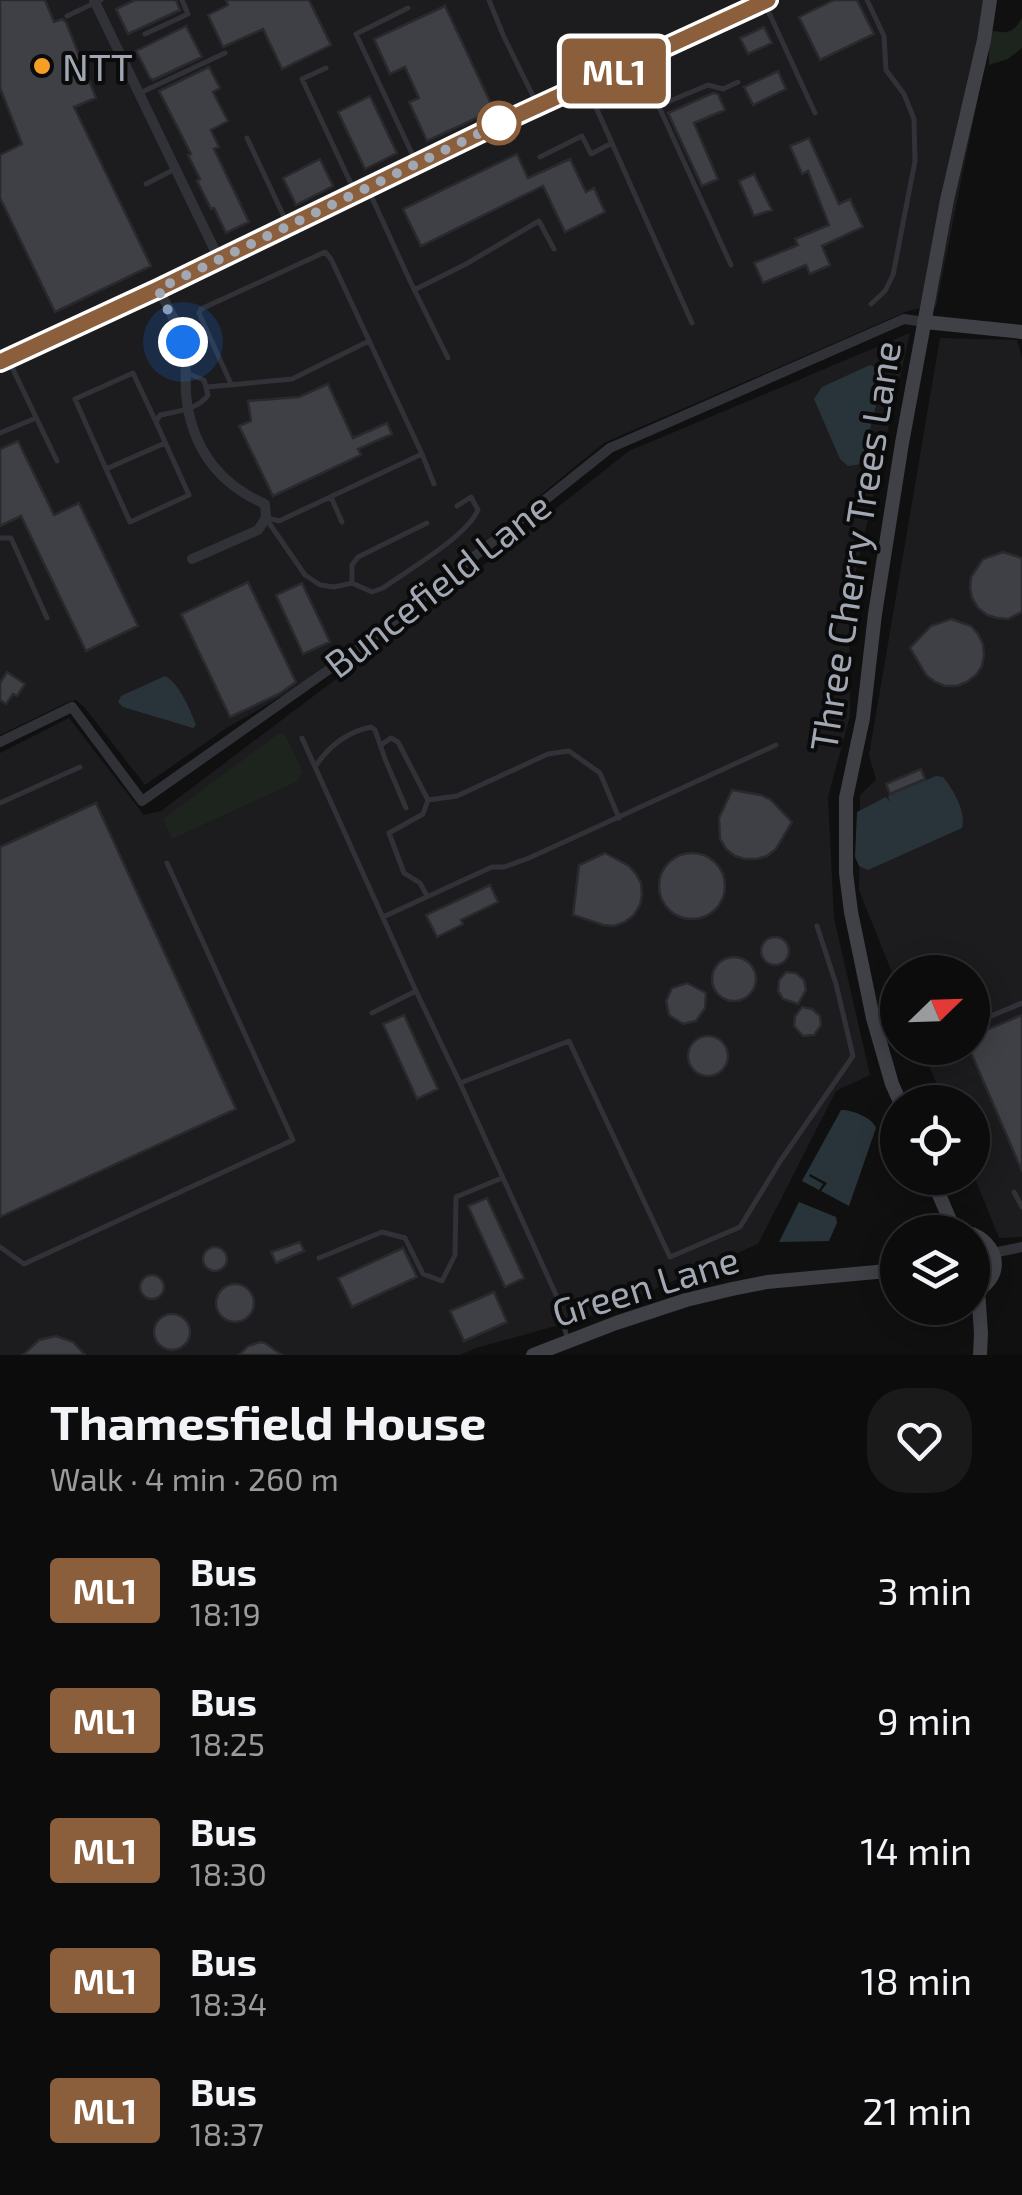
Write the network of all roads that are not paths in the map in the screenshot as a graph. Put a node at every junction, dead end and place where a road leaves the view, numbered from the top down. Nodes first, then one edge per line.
1 (182, 0) edge
2 (489, 0) edge
3 (867, 0) edge
4 (990, 0) edge
5 (97, 1) edge
6 (766, 1) edge
7 (408, 8) dead end
8 (67, 16) dead end
9 (144, 34) dead end
10 (225, 53) dead end
11 (638, 60) junction
12 (326, 68) dead end
13 (738, 82) dead end
14 (585, 84) junction
15 (139, 94) junction
16 (538, 106) junction
17 (658, 106) junction
18 (815, 112) dead end
19 (247, 138) dead end
20 (612, 143) junction
21 (540, 157) dead end
22 (416, 163) junction
23 (176, 169) junction
24 (146, 184) dead end
25 (361, 189) junction
26 (289, 226) junction
27 (554, 249) dead end
28 (219, 259) junction
29 (731, 264) dead end
30 (158, 289) junction
31 (414, 290) junction
32 (872, 304) dead end
33 (924, 322) junction
34 (692, 323) dead end
35 (1022, 332) edge
36 (369, 342) junction
37 (448, 358) dead end
38 (4, 360) edge
39 (186, 374) junction
40 (232, 384) junction
41 (208, 387) junction
42 (188, 409) junction
43 (36, 418) junction
44 (156, 422) junction
45 (0, 433) edge
46 (165, 443) junction
47 (422, 454) junction
48 (57, 461) dead end
49 (106, 468) junction
50 (434, 484) dead end
51 (331, 497) junction
52 (457, 506) dead end
53 (266, 518) junction
54 (342, 522) dead end
55 (427, 523) dead end
56 (0, 538) edge
57 (192, 559) dead end
58 (352, 583) junction
59 (46, 618) dead end
60 (302, 738) dead end
61 (0, 742) edge
62 (380, 745) junction
63 (776, 745) dead end
64 (315, 766) junction
65 (80, 767) dead end
66 (428, 800) junction
67 (0, 803) edge
68 (406, 808) dead end
69 (619, 818) junction
70 (167, 863) dead end
71 (427, 896) junction
72 (382, 917) junction
73 (818, 926) dead end
74 (416, 991) junction
75 (1022, 1003) edge
76 (372, 1013) dead end
77 (990, 1016) edge
78 (460, 1082) junction
79 (892, 1085) edge
80 (502, 1178) junction
81 (1014, 1192) dead end
82 (1022, 1207) edge
83 (0, 1247) edge
84 (1022, 1247) edge
85 (990, 1249) edge
86 (993, 1253) junction
87 (319, 1258) dead end
88 (880, 1272) edge
89 (990, 1280) edge
90 (980, 1325) edge
91 (568, 1341) junction
92 (533, 1355) edge
93 (980, 1355) edge

1 - 9 lane
2 - 16 lane
3 - 32 lane
4 - 33 street, Three Cherry Trees Lane
5 - 8 lane
5 - 15 street
6 - 11 street
6 - 18 lane
7 - 22 lane
10 - 15 lane
11 - 14 street
11 - 17 lane
12 - 25 lane
13 - 17 lane
14 - 16 street
14 - 20 lane
15 - 23 street
16 - 22 street
17 - 29 lane
19 - 26 lane
20 - 21 lane
20 - 34 lane
22 - 25 street
23 - 24 lane
23 - 28 street
25 - 26 street
25 - 31 lane
26 - 28 street
27 - 31 lane
28 - 30 street
30 - 38 street
30 - 39 street
31 - 37 lane
33 - 35 street
33 - 61 street, Buncefield Lane
33 - 79 street, Three Cherry Trees Lane
36 - 40 lane
36 - 40 lane
36 - 47 lane
38 - 43 lane
39 - 41 lane
39 - 42 street
40 - 41 lane
41 - 42 lane
42 - 44 lane
42 - 53 street
43 - 45 lane
43 - 48 lane
44 - 46 lane
44 - 49 lane
46 - 49 lane
46 - 49 lane
47 - 50 lane
47 - 51 lane
51 - 53 lane
51 - 54 lane
52 - 58 lane
53 - 57 street
53 - 58 lane
55 - 58 lane
56 - 59 lane
60 - 64 lane
62 - 64 lane
62 - 66 lane
62 - 68 lane
63 - 69 lane
64 - 72 lane
65 - 67 lane
66 - 69 lane
66 - 71 lane
69 - 71 lane
70 - 83 lane
71 - 72 lane
72 - 74 lane
73 - 78 lane
74 - 76 lane
74 - 78 lane
75 - 77 lane
78 - 80 lane
80 - 87 lane
80 - 91 lane
81 - 82 lane
84 - 86 street
85 - 86 street
86 - 89 street
88 - 91 street, Green Lane
90 - 93 street
91 - 92 street, Green Lane

